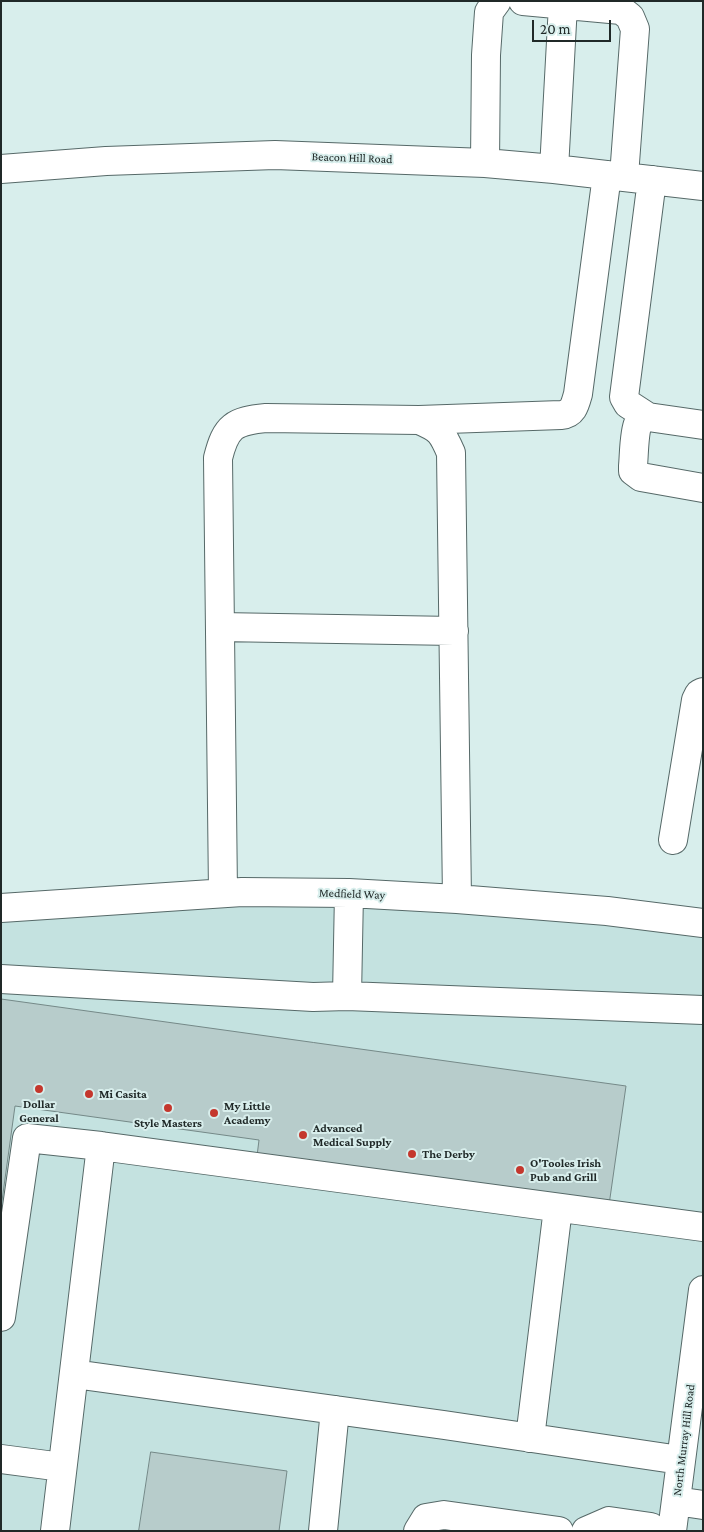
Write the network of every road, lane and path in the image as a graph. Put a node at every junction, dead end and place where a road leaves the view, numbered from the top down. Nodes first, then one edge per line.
1 (497, 1) edge
2 (523, 1) edge
3 (563, 5) junction
4 (485, 163) junction
5 (554, 168) junction
6 (1, 169) edge
7 (615, 175) junction
8 (652, 180) junction
9 (703, 186) edge
10 (648, 417) junction
11 (419, 420) junction
12 (703, 425) edge
13 (703, 488) edge
14 (220, 627) junction
15 (454, 631) junction
16 (703, 692) edge
17 (696, 751) edge
18 (673, 840) dead end
19 (223, 893) junction
20 (348, 893) junction
21 (457, 899) junction
22 (1, 908) edge
23 (703, 923) edge
24 (1, 979) edge
25 (346, 996) junction
26 (703, 1010) edge
27 (102, 1146) junction
28 (558, 1208) junction
29 (703, 1227) edge
30 (703, 1290) edge
31 (1, 1316) edge
32 (699, 1348) edge
33 (74, 1374) junction
34 (336, 1410) junction
35 (530, 1438) junction
36 (1, 1459) edge
37 (680, 1460) junction
38 (62, 1467) junction
39 (676, 1502) junction
40 (703, 1505) edge
41 (55, 1531) edge
42 (323, 1531) edge
43 (418, 1531) edge
44 (559, 1531) edge
45 (586, 1531) edge
46 (655, 1531) edge
47 (672, 1531) edge

1 - 4 street
2 - 3 street
3 - 5 street
3 - 7 street
4 - 5 street, Beacon Hill Road
4 - 6 street, Beacon Hill Road
5 - 7 street, Beacon Hill Road
7 - 8 street, Beacon Hill Road
7 - 11 street
8 - 9 street, Beacon Hill Road
8 - 10 street
10 - 12 street
10 - 13 street
11 - 14 street
11 - 15 street
14 - 15 street
14 - 19 street
15 - 21 street
16 - 17 street
17 - 18 street
19 - 20 street, Medfield Way
19 - 22 street, Medfield Way
20 - 21 street, Medfield Way
20 - 25 street
21 - 23 street, Medfield Way
24 - 25 street
25 - 26 street
27 - 28 street
27 - 31 street
27 - 33 street
28 - 29 street
28 - 35 street
30 - 32 street, North Murray Hill Road
32 - 37 street, North Murray Hill Road
33 - 34 street
33 - 38 street
34 - 35 street
34 - 42 street
35 - 37 street
36 - 38 street
37 - 39 street, North Murray Hill Road
38 - 41 street
39 - 40 street
39 - 47 street, North Murray Hill Road
43 - 44 street
45 - 46 street

